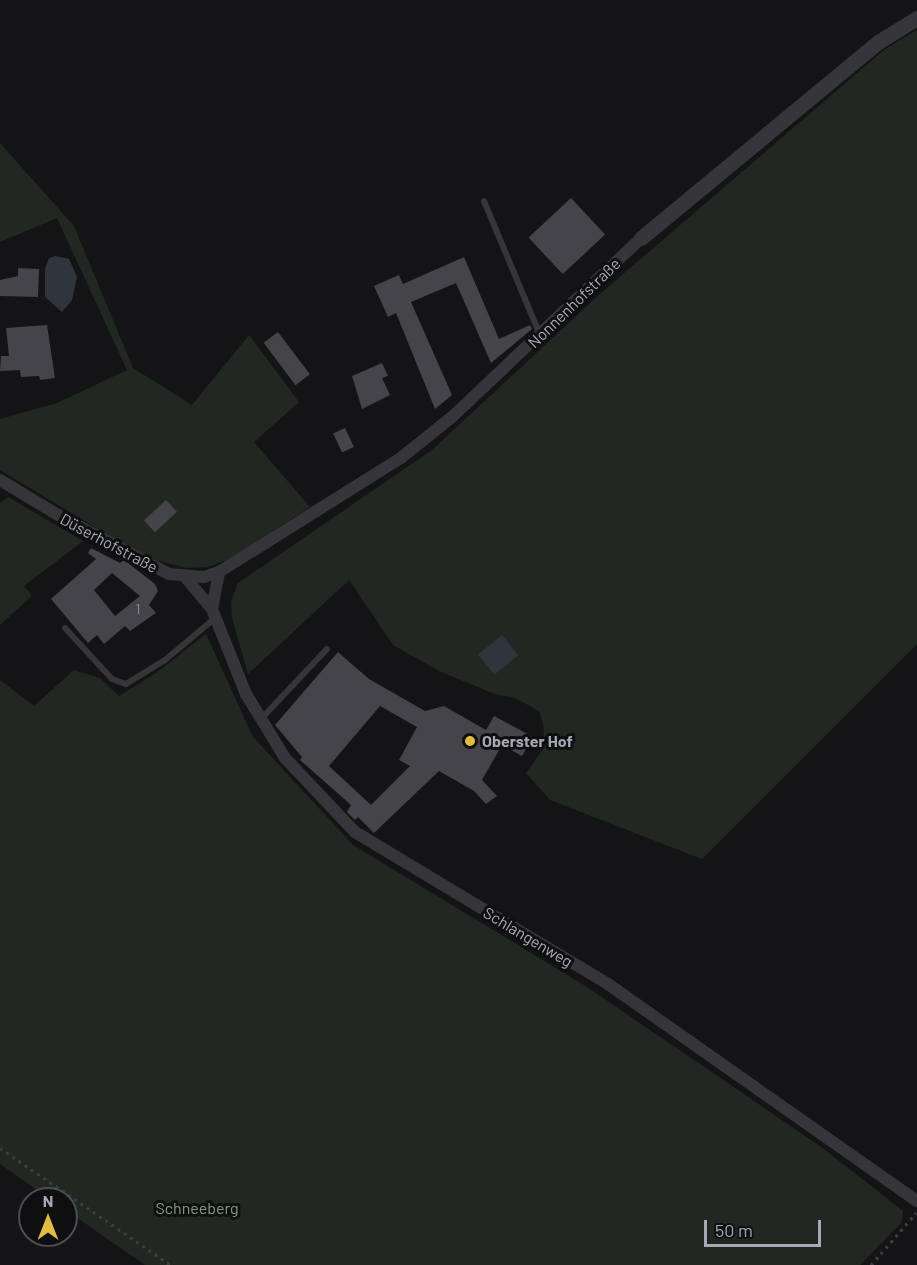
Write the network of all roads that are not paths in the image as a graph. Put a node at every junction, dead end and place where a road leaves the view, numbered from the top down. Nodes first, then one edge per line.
1 (917, 18) edge
2 (484, 201) dead end
3 (641, 238) joint
4 (540, 336) junction
5 (0, 480) edge
6 (219, 572) junction
7 (185, 577) junction
8 (214, 614) junction
9 (65, 628) dead end
10 (327, 649) dead end
11 (261, 719) junction
12 (917, 1201) edge

1 - 3 street, Nonnenhofstraße
2 - 4 lane
3 - 4 street, Nonnenhofstraße
4 - 6 street, Nonnenhofstraße
5 - 7 street, Düserhofstraße
6 - 7 street, Nonnenhofstraße
6 - 8 street
7 - 8 street
8 - 9 lane
8 - 11 street, Schlangenweg
10 - 11 lane
11 - 12 street, Schlangenweg

